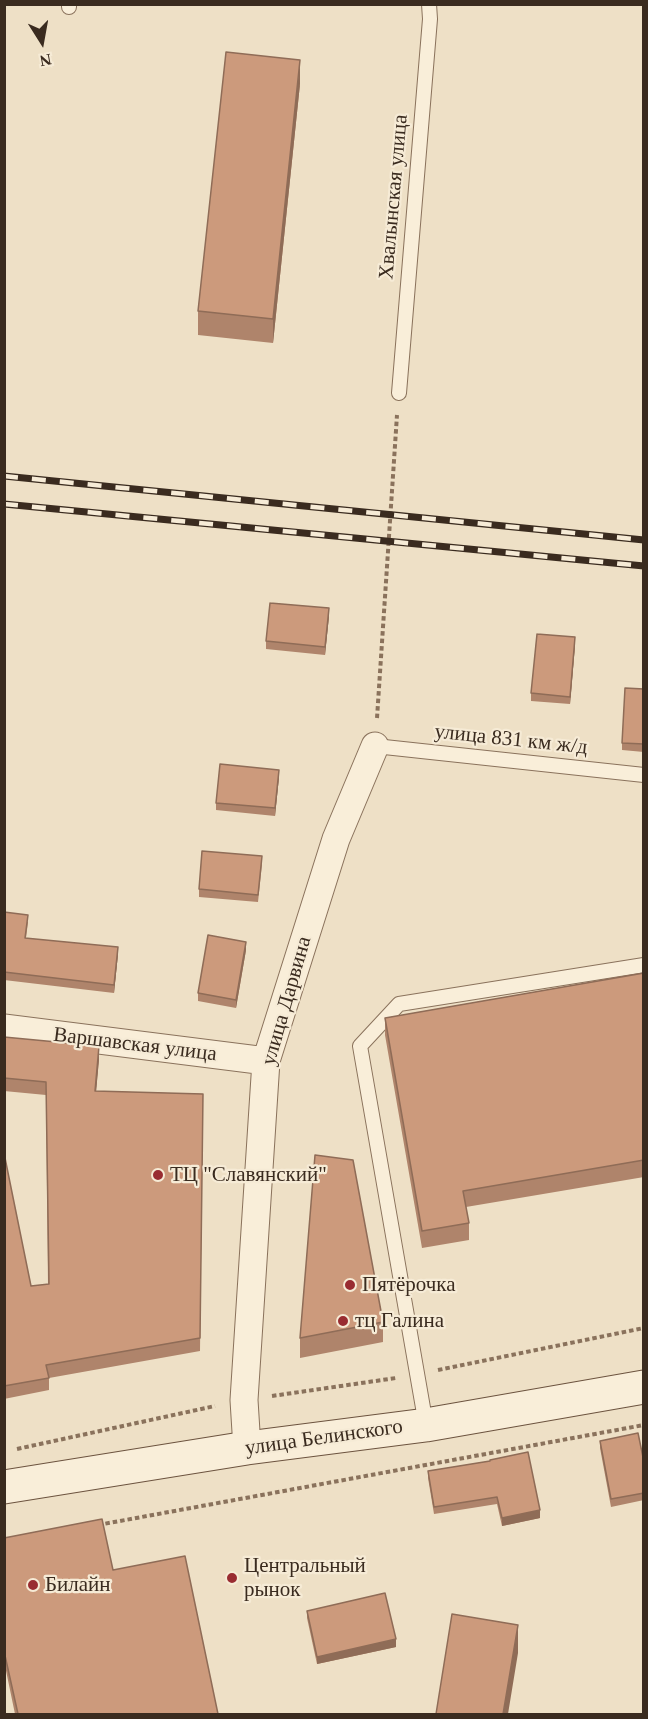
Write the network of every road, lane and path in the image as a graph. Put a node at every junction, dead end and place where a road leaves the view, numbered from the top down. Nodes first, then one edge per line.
1 (429, 4) edge
2 (399, 393) joint
3 (375, 746) junction
4 (644, 775) edge
5 (644, 965) edge
6 (4, 1028) edge
7 (266, 1061) junction
8 (644, 1328) edge
9 (419, 1375) junction
10 (644, 1387) edge
11 (244, 1400) junction
12 (426, 1425) junction
13 (644, 1425) edge
14 (247, 1448) junction
15 (16, 1449) dead end
16 (4, 1487) edge
17 (98, 1525) edge

1 - 2 lane, Хвалынская улица
2 - 3 path
3 - 4 lane, улица 831 км ж/д
3 - 7 street, улица Дарвина
5 - 9 lane
6 - 7 street, Варшавская улица
7 - 11 street, улица Дарвина
8 - 9 path
9 - 11 path
9 - 12 lane
10 - 12 street, улица Белинского
11 - 14 street, улица Дарвина
11 - 15 path
12 - 14 street, улица Белинского
13 - 17 path
14 - 16 street, улица Белинского

